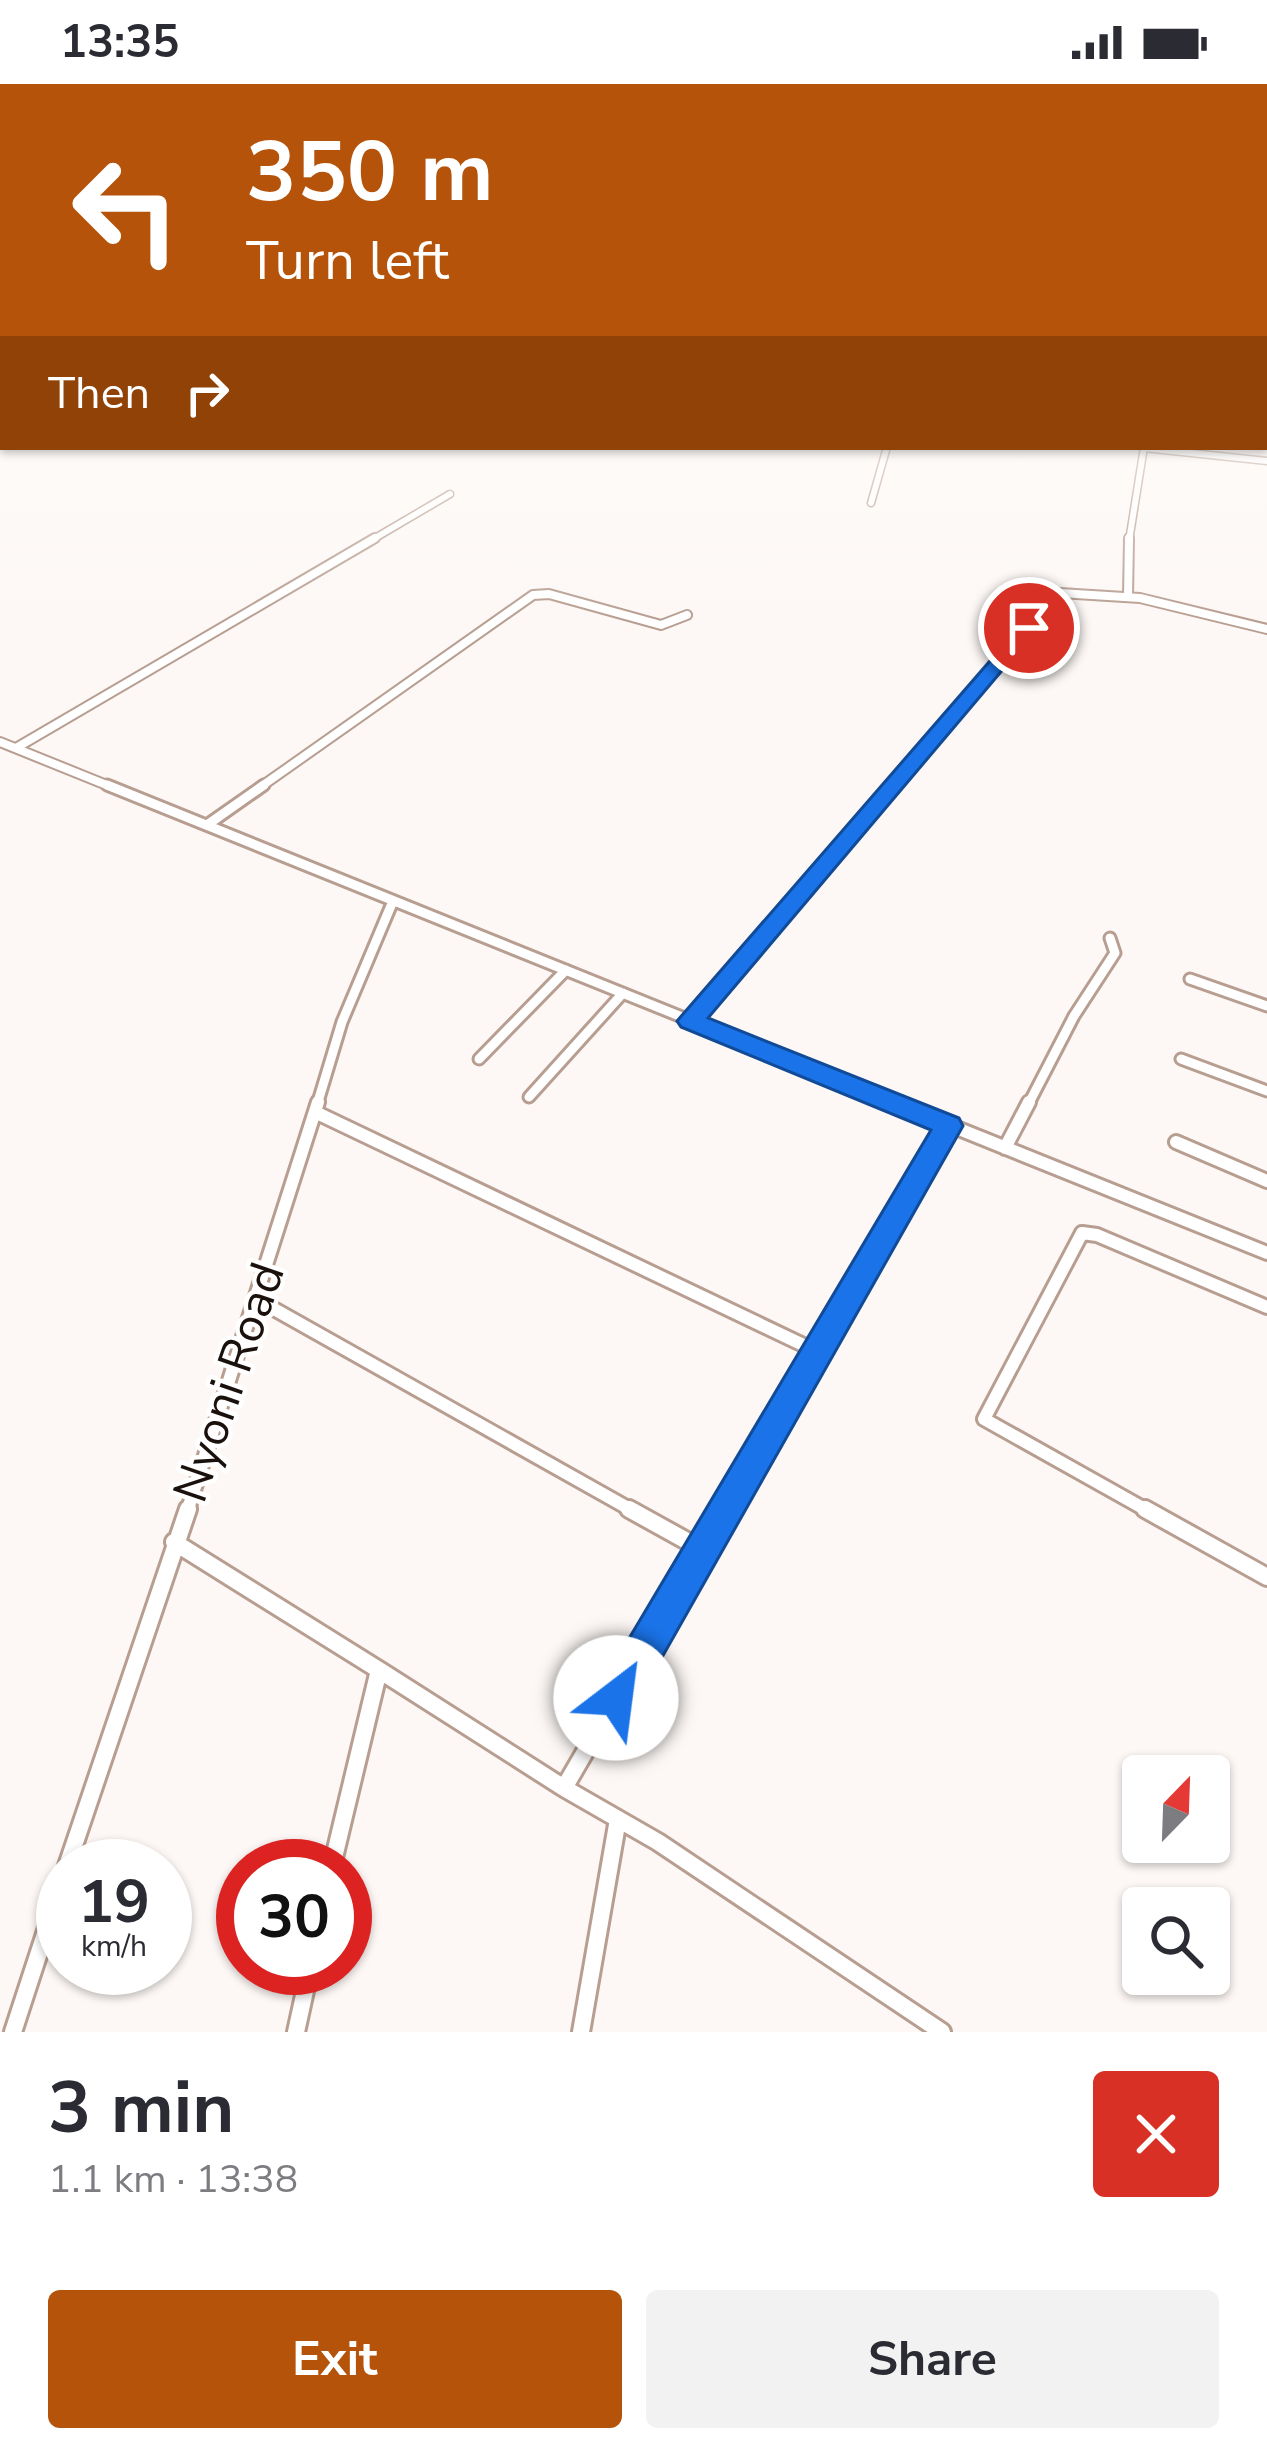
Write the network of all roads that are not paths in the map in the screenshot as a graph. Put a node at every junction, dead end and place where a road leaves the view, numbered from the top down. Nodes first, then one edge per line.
1 (885, 450) edge
2 (1144, 450) edge
3 (1175, 450) edge
4 (1202, 450) edge
5 (1267, 459) edge
6 (450, 494) dead end
7 (871, 503) dead end
8 (1128, 598) junction
9 (687, 615) dead end
10 (1267, 629) edge
11 (0, 742) edge
12 (16, 748) junction
13 (207, 825) junction
14 (393, 901) junction
15 (1110, 938) dead end
16 (566, 970) junction
17 (1190, 979) dead end
18 (622, 993) junction
19 (1267, 1006) edge
20 (691, 1021) junction
21 (479, 1059) dead end
22 (1181, 1059) dead end
23 (1267, 1091) edge
24 (529, 1097) dead end
25 (315, 1112) junction
26 (949, 1126) junction
27 (1176, 1142) dead end
28 (1005, 1148) junction
29 (1267, 1181) edge
30 (1267, 1253) edge
31 (258, 1300) junction
32 (1267, 1307) edge
33 (818, 1352) junction
34 (174, 1542) junction
35 (703, 1550) junction
36 (1267, 1577) edge
37 (379, 1670) junction
38 (564, 1788) junction
39 (618, 1819) junction
40 (76, 1839) edge
41 (338, 1839) edge
42 (36, 1962) edge
43 (304, 1995) edge
44 (13, 2032) edge
45 (296, 2032) edge
46 (581, 2032) edge
47 (942, 2032) edge

1 - 7 street
2 - 8 street
3 - 5 street
4 - 5 street
6 - 12 street
8 - 10 street
8 - 20 street
9 - 13 street
11 - 12 street
12 - 13 street
13 - 14 street
14 - 16 street
14 - 25 street, Nyoni Road
15 - 28 street
16 - 18 street
16 - 21 street
17 - 19 street
18 - 20 street
18 - 24 street
20 - 26 street
22 - 23 street
25 - 31 street, Nyoni Road
25 - 33 street
26 - 28 street
26 - 33 street
27 - 29 street
28 - 30 street
31 - 34 street, Nyoni Road
31 - 35 street
32 - 36 street
33 - 35 street
34 - 37 street
34 - 40 street, Nyoni Road
35 - 38 street
37 - 38 street
37 - 41 street
38 - 39 street
39 - 46 street
39 - 47 street
42 - 44 street
43 - 45 street

